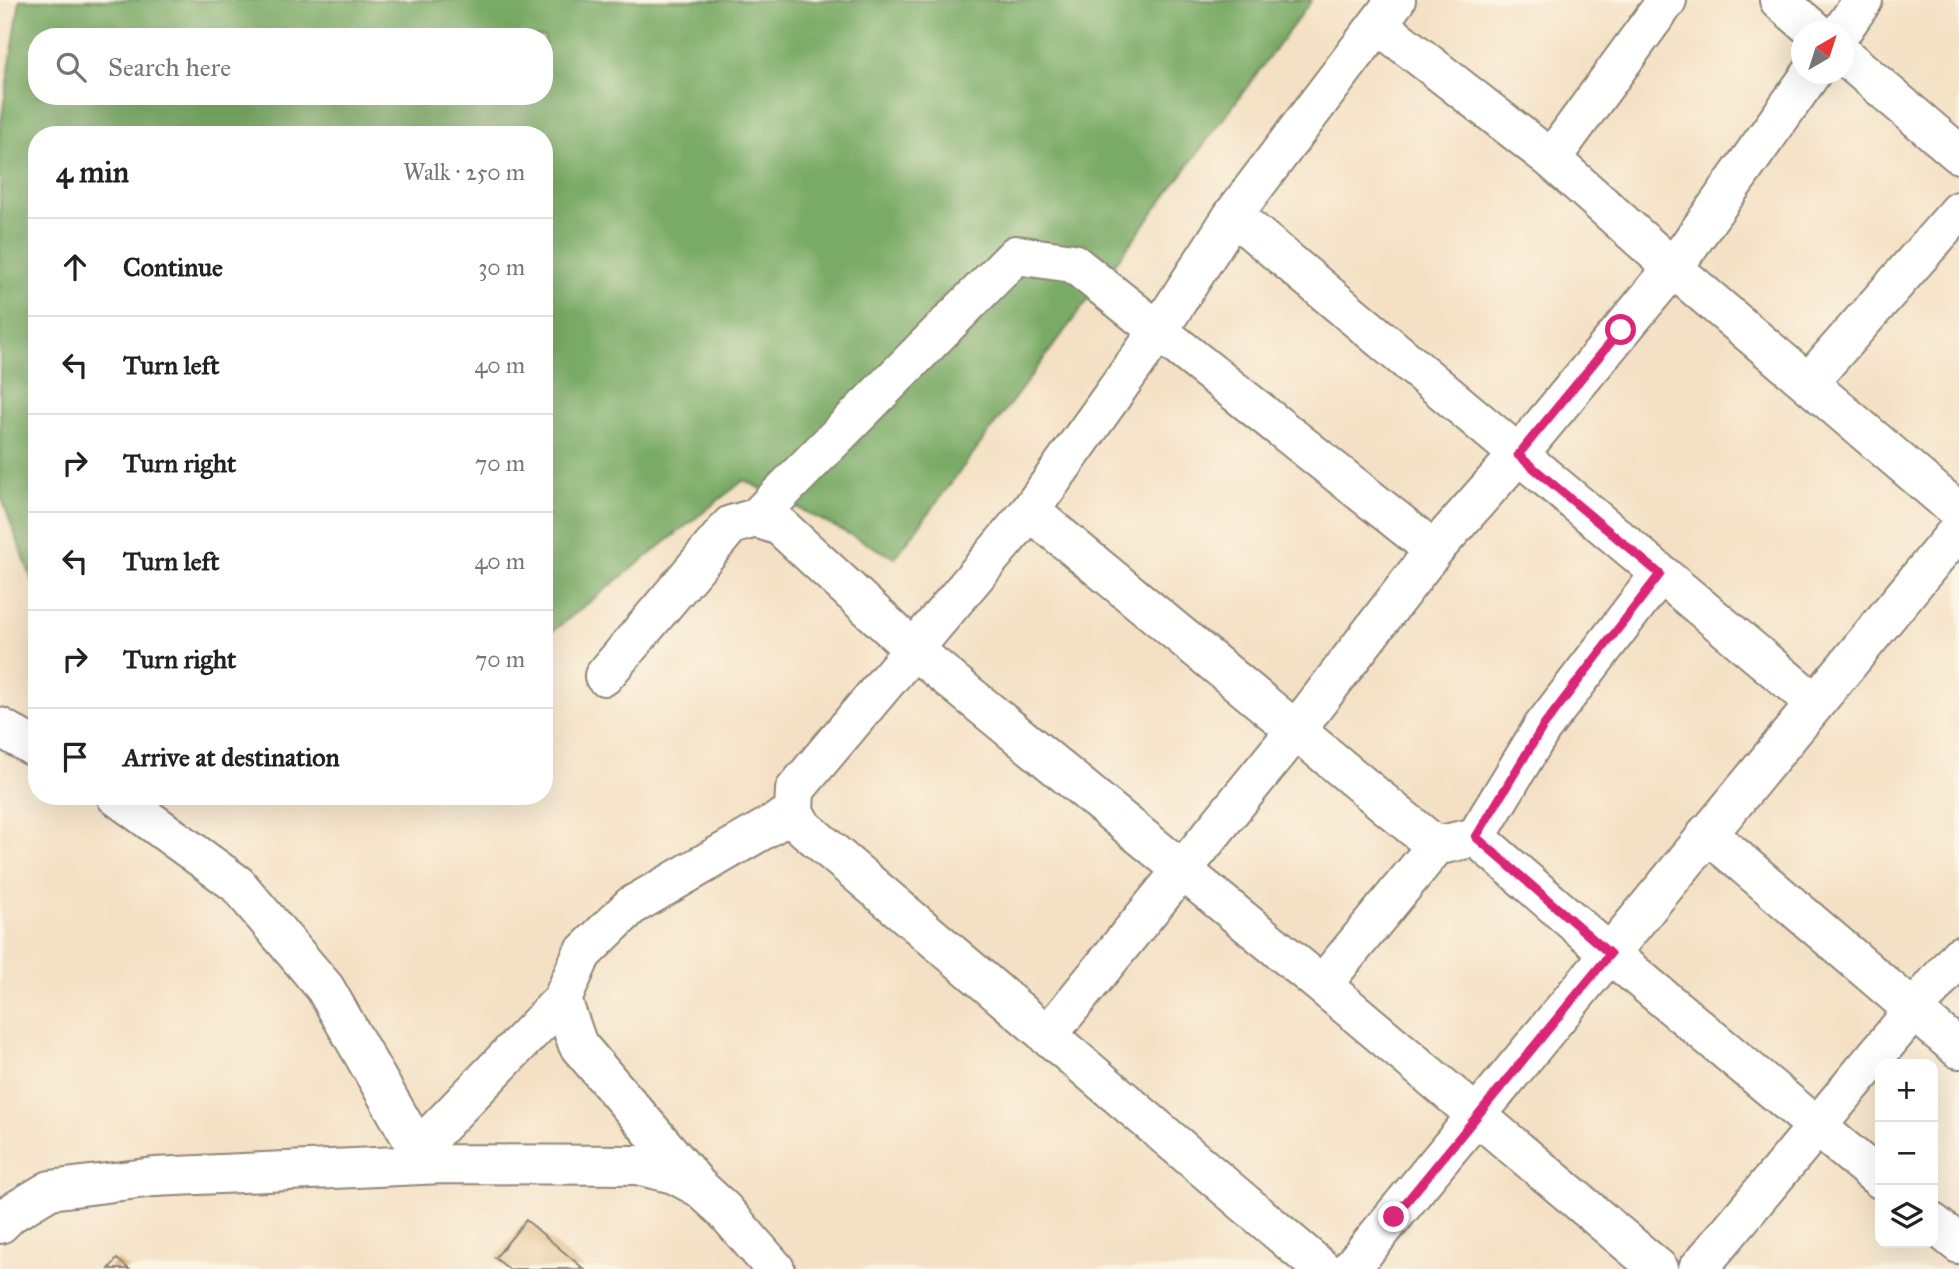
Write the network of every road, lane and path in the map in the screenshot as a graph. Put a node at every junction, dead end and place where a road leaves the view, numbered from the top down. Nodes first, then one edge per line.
1 (1667, 0) edge
2 (1779, 0) edge
3 (1863, 0) edge
4 (1388, 13) edge
5 (1803, 21) edge
6 (1849, 21) edge
7 (1854, 64) edge
8 (1804, 84) edge
9 (1959, 154) edge
10 (1550, 159) junction
11 (1959, 211) edge
12 (1233, 215) junction
13 (1672, 268) junction
14 (1157, 333) junction
15 (1808, 383) junction
16 (1518, 455) junction
17 (1030, 511) junction
18 (1959, 512) edge
19 (756, 518) junction
20 (1959, 529) edge
21 (1434, 550) junction
22 (1660, 574) junction
23 (913, 649) junction
24 (604, 676) dead end
25 (1815, 703) junction
26 (0, 727) edge
27 (1296, 730) junction
28 (28, 744) edge
29 (128, 805) edge
30 (794, 812) junction
31 (1707, 833) junction
32 (1476, 837) junction
33 (1436, 846) junction
34 (1181, 872) junction
35 (1610, 954) junction
36 (1959, 956) edge
37 (1322, 985) junction
38 (562, 1000) junction
39 (1913, 1010) junction
40 (1047, 1036) junction
41 (1959, 1049) edge
42 (1477, 1117) junction
43 (1817, 1127) junction
44 (422, 1156) junction
45 (1875, 1175) edge
46 (700, 1188) junction
47 (0, 1224) edge
48 (1938, 1227) edge
49 (1959, 1244) edge
50 (1362, 1265) edge
51 (775, 1269) edge
52 (1322, 1269) edge
53 (1659, 1269) edge
54 (1698, 1269) edge

1 - 10 street
2 - 5 street
3 - 6 street
4 - 10 street
4 - 12 street
7 - 9 street
8 - 13 street
10 - 13 street
11 - 15 street
12 - 14 street
12 - 16 street
13 - 15 street
13 - 16 street
14 - 17 street
14 - 19 street
14 - 21 street
15 - 18 street
16 - 21 street
16 - 22 street
17 - 23 street
17 - 27 street
19 - 23 street
19 - 24 street
20 - 25 street
21 - 27 street
22 - 25 street
22 - 32 street
23 - 30 street
23 - 34 street
25 - 31 street
26 - 28 street
27 - 33 street
27 - 34 street
29 - 44 street
30 - 38 street
30 - 40 street
31 - 35 street
31 - 39 street
32 - 33 street
32 - 35 street
33 - 37 street
34 - 37 street
34 - 40 street
35 - 42 street
35 - 43 street
36 - 39 street
37 - 42 street
38 - 44 street
38 - 46 street
39 - 41 street
39 - 43 street
40 - 52 street
42 - 50 street
42 - 53 street
43 - 45 street
43 - 54 street
44 - 46 street
44 - 47 street
46 - 51 street
48 - 49 street

